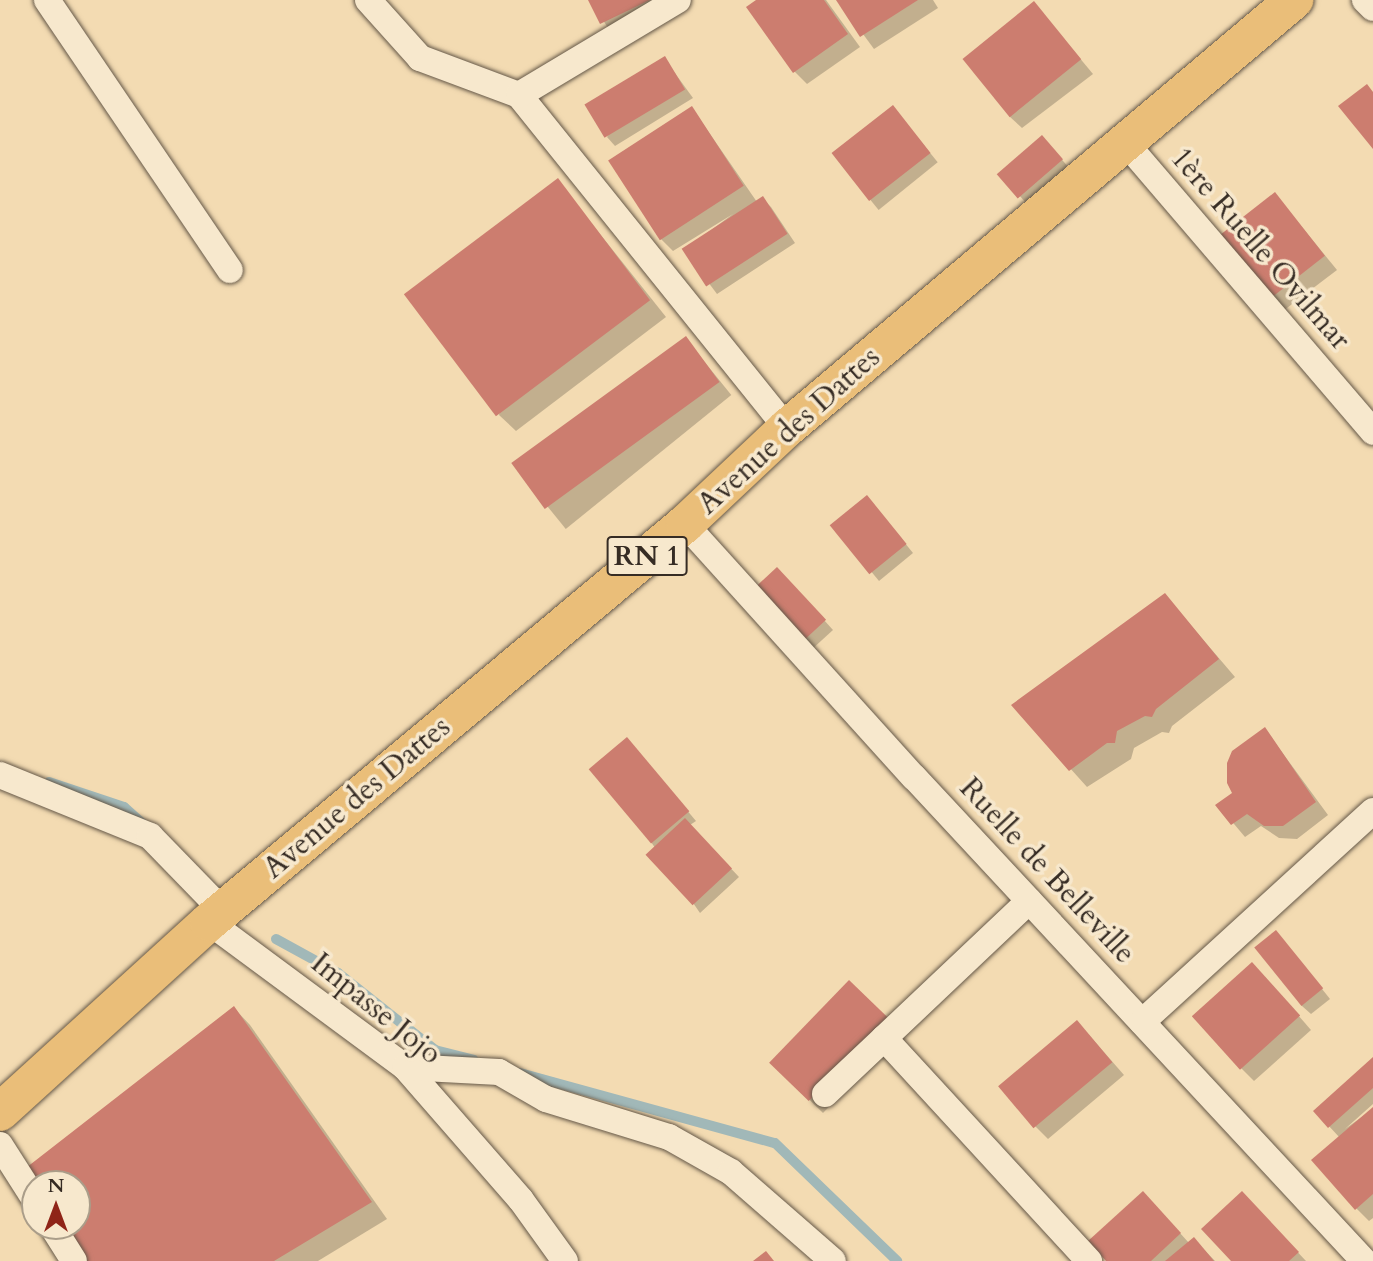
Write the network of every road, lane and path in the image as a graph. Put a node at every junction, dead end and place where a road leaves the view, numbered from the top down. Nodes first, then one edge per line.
1 (47, 0) edge
2 (368, 0) edge
3 (678, 0) edge
4 (1294, 0) edge
5 (1365, 0) edge
6 (1373, 8) edge
7 (519, 95) junction
8 (1124, 141) junction
9 (230, 270) dead end
10 (787, 428) junction
11 (1373, 432) edge
12 (685, 524) junction
13 (0, 775) edge
14 (1373, 811) edge
15 (1029, 901) junction
16 (216, 917) junction
17 (1142, 1022) junction
18 (884, 1038) junction
19 (405, 1067) junction
20 (825, 1094) dead end
21 (0, 1112) edge
22 (0, 1145) edge
23 (21, 1178) edge
24 (60, 1240) edge
25 (74, 1261) edge
26 (565, 1261) edge
27 (833, 1261) edge
28 (1089, 1261) edge
29 (1364, 1261) edge

1 - 9 street
2 - 7 street
3 - 7 street
4 - 8 main road, Avenue des Dattes / RN 1
5 - 6 street
7 - 10 street
8 - 10 main road, Avenue des Dattes / RN 1
8 - 11 street, 1ère Ruelle Ovilmar
10 - 12 main road, Avenue des Dattes / RN 1
12 - 15 street, Ruelle de Belleville
12 - 16 main road, Avenue des Dattes / RN 1
13 - 16 street, Impasse Jojo
14 - 17 street
15 - 17 street, Ruelle de Belleville
15 - 18 street
16 - 19 street, Impasse Jojo
16 - 21 main road, Avenue des Dattes / RN 1
17 - 29 street, Ruelle de Belleville
18 - 20 street
18 - 28 street
19 - 26 street, Impasse Jojo
19 - 27 street
22 - 23 street
24 - 25 street

